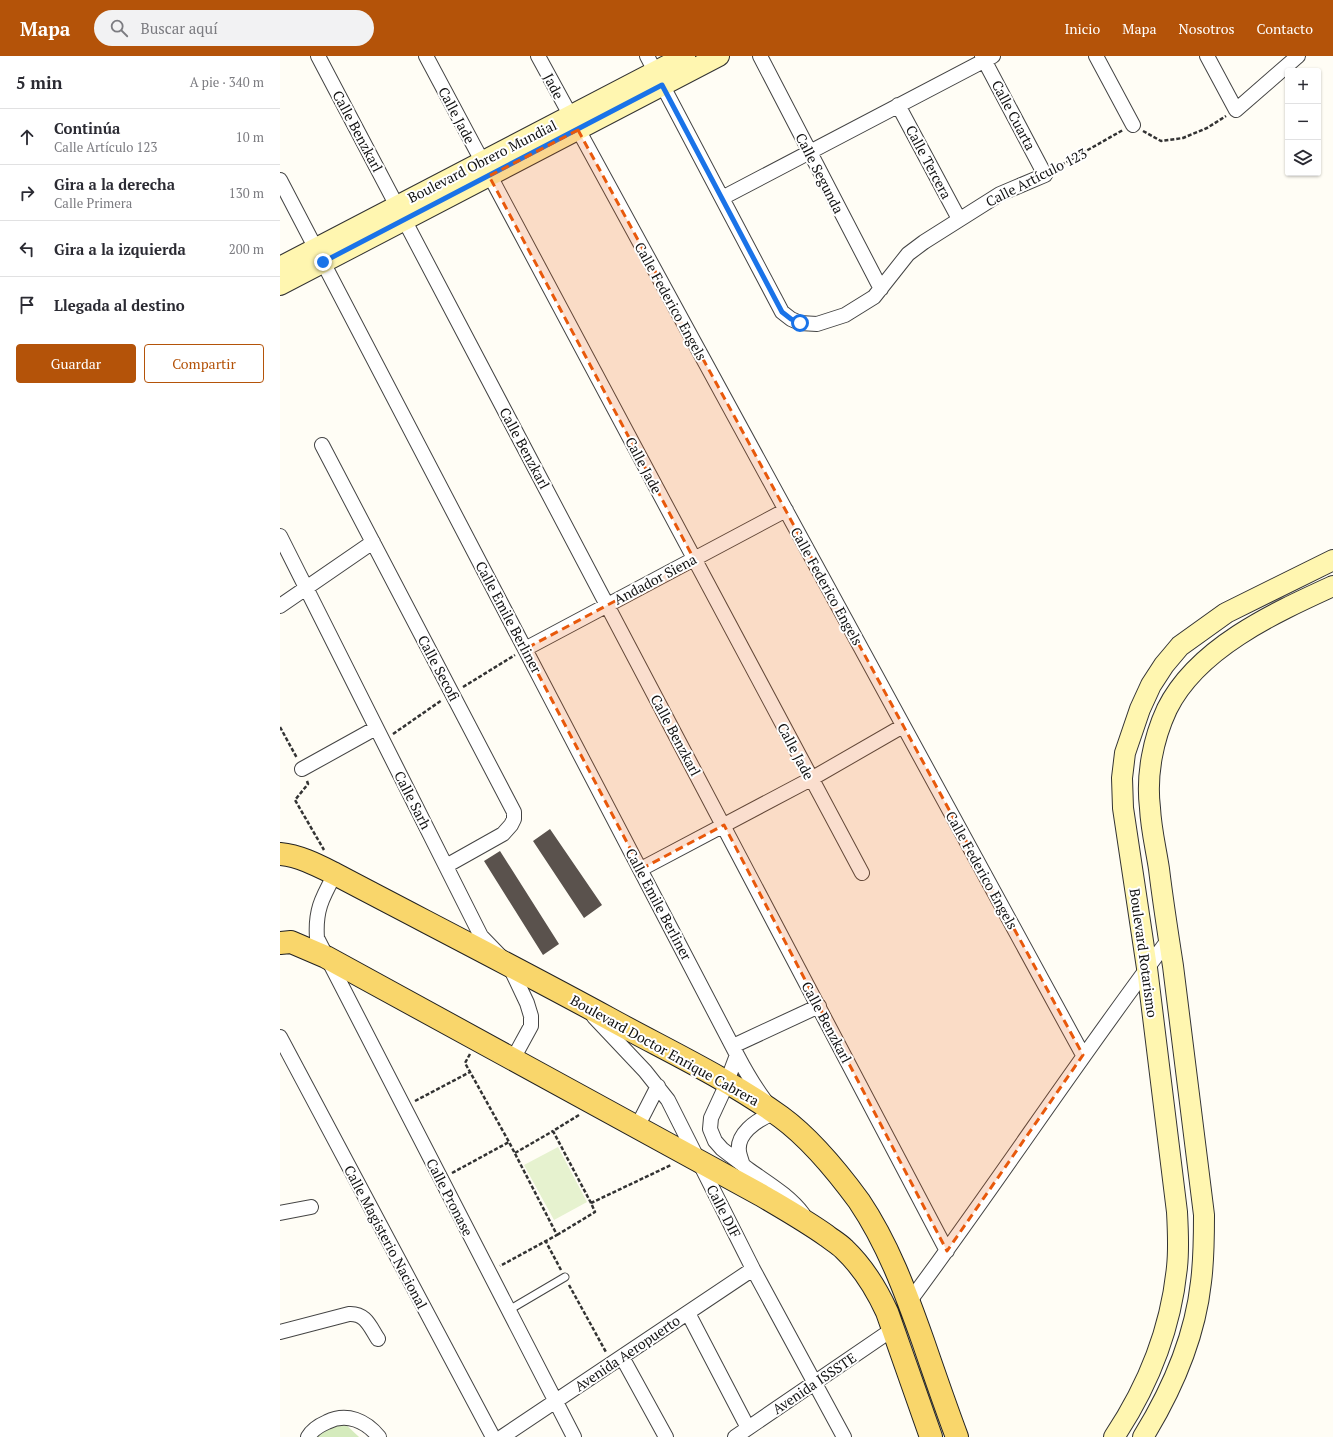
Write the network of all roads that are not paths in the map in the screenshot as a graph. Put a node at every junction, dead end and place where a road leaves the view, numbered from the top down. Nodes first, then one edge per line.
1 (318, 56) edge
2 (426, 56) edge
3 (538, 56) edge
4 (685, 56) edge
5 (719, 56) edge
6 (760, 56) edge
7 (1096, 56) edge
8 (1207, 56) edge
9 (1298, 56) edge
10 (987, 57) edge
11 (655, 71) edge
12 (898, 106) junction
13 (574, 123) junction
14 (1133, 125) road end
15 (810, 152) junction
16 (486, 168) junction
17 (1045, 175) joint
18 (280, 180) edge
19 (722, 198) junction
20 (401, 212) junction
21 (959, 219) junction
22 (319, 255) junction
23 (280, 266) edge
24 (280, 285) edge
25 (881, 289) junction
26 (322, 445) dead end
27 (786, 510) junction
28 (280, 536) edge
29 (373, 542) junction
30 (694, 559) junction
31 (1333, 560) edge
32 (1333, 586) edge
33 (306, 587) junction
34 (608, 605) junction
35 (280, 606) edge
36 (526, 648) junction
37 (904, 726) junction
38 (376, 728) junction
39 (302, 769) road end
40 (811, 779) junction
41 (724, 826) junction
42 (280, 854) edge
43 (446, 866) junction
44 (641, 870) junction
45 (335, 874) junction
46 (862, 874) dead end
47 (1169, 939) junction
48 (280, 943) edge
49 (326, 957) junction
50 (509, 965) junction
51 (1147, 968) junction
52 (580, 1003) junction
53 (819, 1006) junction
54 (1180, 1023) junction
55 (280, 1037) edge
56 (1157, 1042) junction
57 (735, 1051) junction
58 (1084, 1055) junction
59 (513, 1059) junction
60 (727, 1082) junction
61 (658, 1086) junction
62 (775, 1113) junction
63 (637, 1127) junction
64 (692, 1157) junction
65 (743, 1165) junction
66 (311, 1207) dead end
67 (280, 1212) edge
68 (813, 1227) junction
69 (947, 1251) junction
70 (753, 1269) junction
71 (565, 1277) road end
72 (909, 1302) junction
73 (509, 1310) junction
74 (688, 1313) junction
75 (893, 1329) junction
76 (280, 1332) edge
77 (378, 1339) dead end
78 (617, 1360) junction
79 (814, 1383) junction
80 (555, 1401) junction
81 (748, 1428) junction
82 (308, 1437) edge
83 (379, 1437) edge
84 (493, 1437) edge
85 (502, 1437) edge
86 (574, 1437) edge
87 (666, 1437) edge
88 (735, 1437) edge
89 (844, 1437) edge
90 (931, 1437) edge
91 (957, 1437) edge
92 (1114, 1437) edge
93 (1143, 1437) edge

1 - 20 street, Calle Benzkarl
2 - 16 street, Calle Jade
3 - 13 street, Jade
4 - 11 street, Boulevard Obrero Mundial
5 - 11 street, Boulevard Obrero Mundial
6 - 15 street, Calle Segunda
7 - 14 street
8 - 9 street
10 - 12 street
10 - 17 street, Calle Cuarta
11 - 13 street, Boulevard Obrero Mundial
11 - 19 street
12 - 15 street
12 - 21 street, Calle Tercera
13 - 16 street, Boulevard Obrero Mundial
13 - 27 street, Calle Federico Engels
15 - 19 street
15 - 25 street, Calle Segunda
16 - 20 street, Boulevard Obrero Mundial
16 - 30 street, Calle Jade
17 - 21 street, Calle Artículo 123
18 - 22 street, Calle Emile Berliner
19 - 25 street, Calle Artículo 123
20 - 22 street, Boulevard Obrero Mundial
20 - 34 street, Calle Benzkarl
21 - 25 street, Calle Artículo 123
22 - 23 street, Boulevard Obrero Mundial
22 - 24 street, Boulevard Obrero Mundial
22 - 36 street, Calle Emile Berliner
26 - 29 street, Calle Secofi
27 - 30 street, Andador Siena
27 - 37 street, Calle Federico Engels
28 - 33 street, Calle Sarh
29 - 33 street
29 - 43 street, Calle Secofi
30 - 34 street, Andador Siena
30 - 40 street, Calle Jade
31 - 51 street, Boulevard Rotarismo
32 - 47 street, Boulevard Rotarismo
33 - 35 street
33 - 38 street, Calle Sarh
34 - 36 street, Andador Siena
34 - 41 street, Calle Benzkarl
36 - 44 street, Calle Emile Berliner
37 - 40 street
37 - 58 street, Calle Federico Engels
38 - 39 street
38 - 43 street, Calle Sarh
40 - 41 street
40 - 46 street, Calle Jade
41 - 44 street
41 - 53 street, Calle Benzkarl
42 - 45 main road, Boulevard Doctor Enrique Cabrera
43 - 50 street, Calle Sarh
44 - 57 street, Calle Emile Berliner
45 - 49 street, Calle Pronase
45 - 50 main road, Boulevard Doctor Enrique Cabrera
47 - 51 street
47 - 54 street, Boulevard Rotarismo
48 - 49 main road
49 - 59 main road
49 - 73 street, Calle Pronase
50 - 52 main road, Boulevard Doctor Enrique Cabrera
50 - 59 street, Calle Sarh
51 - 56 street, Boulevard Rotarismo
51 - 58 street
52 - 60 main road, Boulevard Doctor Enrique Cabrera
52 - 61 street, Calle DIF
53 - 57 street
53 - 69 street, Calle Benzkarl
54 - 56 street
54 - 93 street, Boulevard Rotarismo
55 - 84 street, Calle Magisterio Nacional
56 - 92 street, Boulevard Rotarismo
57 - 60 street
57 - 62 street, Calle Emile Berliner
58 - 69 street
59 - 63 main road
60 - 62 main road, Boulevard Doctor Enrique Cabrera
60 - 65 street
61 - 63 street
61 - 64 street, Calle DIF
62 - 65 street
62 - 72 main road, Boulevard Doctor Enrique Cabrera
63 - 64 main road
64 - 68 main road
64 - 70 street, Calle DIF
65 - 68 street
66 - 67 street
68 - 75 main road
69 - 72 street
70 - 74 street, Avenida Aeropuerto
70 - 79 street, Calle DIF
71 - 73 lane
72 - 91 main road, Boulevard Doctor Enrique Cabrera
73 - 80 street, Calle Pronase
74 - 78 street, Avenida Aeropuerto
74 - 81 street
75 - 79 street, Avenida ISSSTE
75 - 90 main road
76 - 77 street
78 - 80 street, Avenida Aeropuerto
78 - 87 street
79 - 81 street, Avenida ISSSTE
79 - 89 street, Calle DIF
80 - 85 street, Avenida Aeropuerto
80 - 86 street, Calle Pronase
81 - 88 street, Avenida ISSSTE
82 - 83 street

